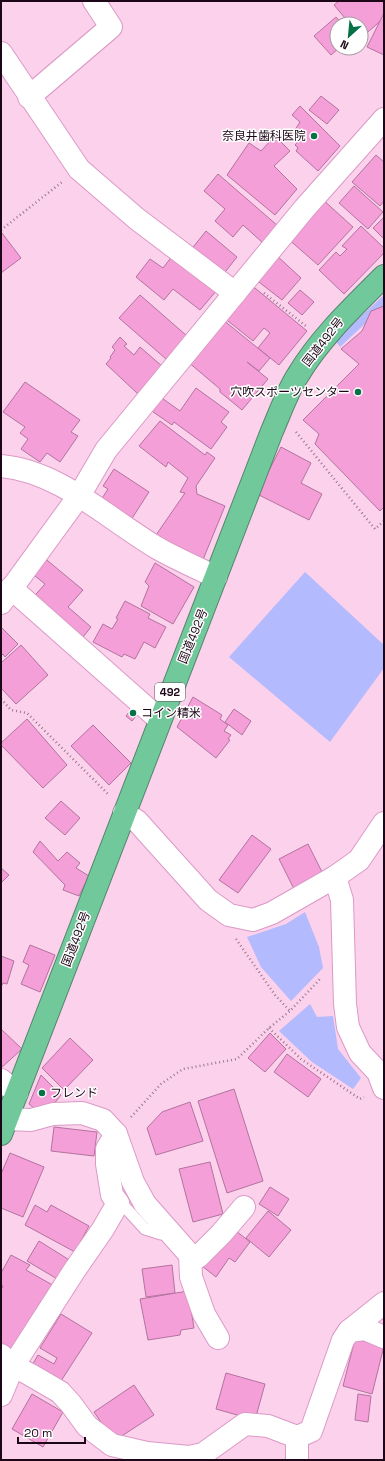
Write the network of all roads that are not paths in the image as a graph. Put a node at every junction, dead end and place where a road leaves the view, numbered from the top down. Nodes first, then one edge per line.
1 (94, 1) edge
2 (1, 53) edge
3 (29, 96) junction
4 (384, 119) edge
5 (384, 276) edge
6 (241, 286) junction
7 (1, 466) edge
8 (79, 496) junction
9 (216, 577) junction
10 (6, 596) edge
11 (160, 720) junction
12 (118, 806) junction
13 (384, 823) edge
14 (335, 877) junction
15 (383, 1086) edge
16 (9, 1087) edge
17 (4, 1126) edge
18 (116, 1134) junction
19 (118, 1203) junction
20 (244, 1208) dead end
21 (168, 1230) junction
22 (190, 1255) junction
23 (384, 1303) edge
24 (348, 1331) junction
25 (384, 1337) edge
26 (218, 1338) dead end
27 (7, 1361) edge
28 (1, 1395) edge
29 (297, 1437) junction
30 (297, 1460) edge

1 - 3 street
2 - 3 street
3 - 6 street
4 - 6 street
5 - 9 highway, 国道492号 / 492
6 - 8 street
7 - 8 street
8 - 9 street
8 - 10 street
9 - 11 highway, 国道492号 / 492
10 - 11 street
11 - 12 highway, 国道492号 / 492
12 - 14 street
12 - 16 highway, 国道492号 / 492
13 - 14 street
14 - 15 street
16 - 17 highway, 国道492号 / 492
17 - 18 street
18 - 19 street
18 - 21 street
19 - 21 lane
19 - 27 street
20 - 22 street
21 - 22 street
22 - 26 street
23 - 24 street
24 - 25 street
24 - 29 street
27 - 28 street
27 - 29 street
29 - 30 street

